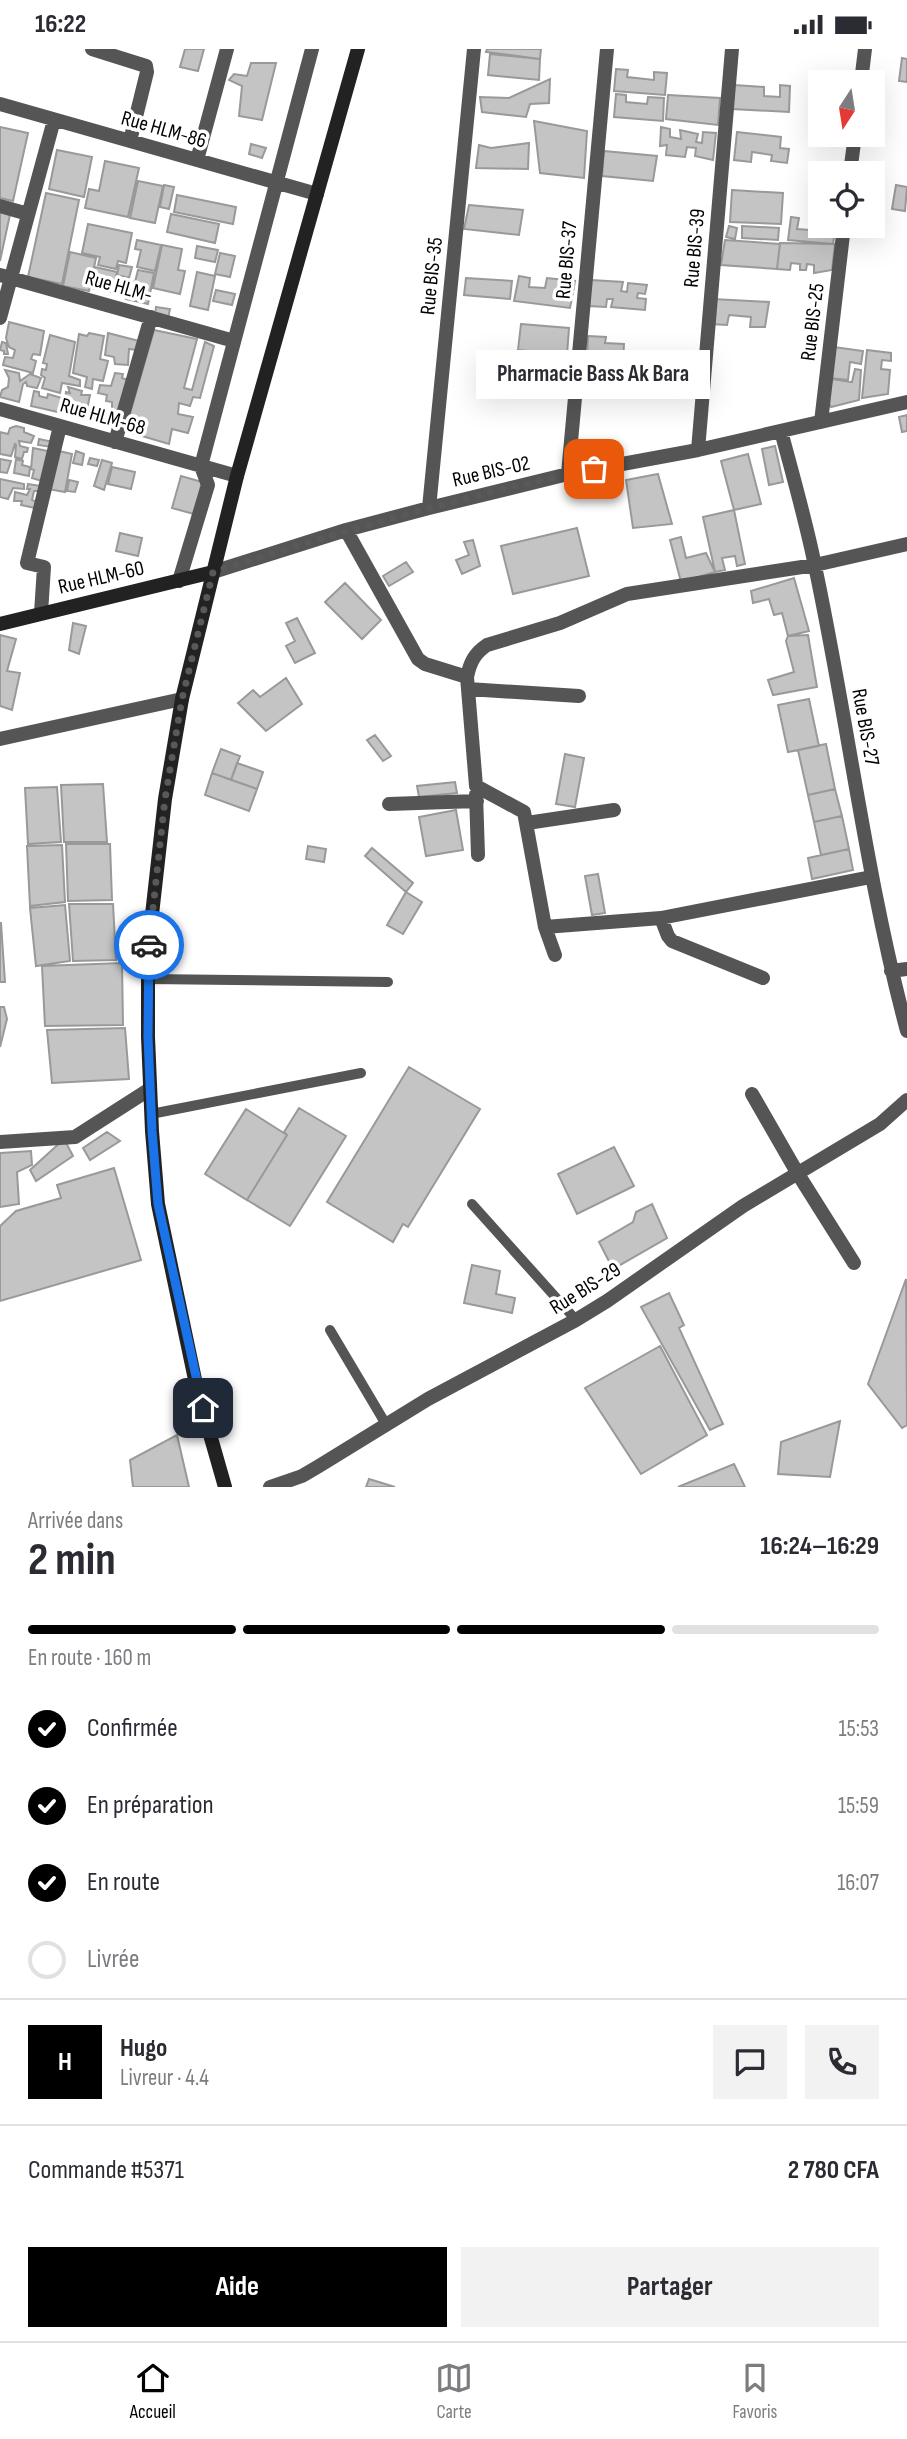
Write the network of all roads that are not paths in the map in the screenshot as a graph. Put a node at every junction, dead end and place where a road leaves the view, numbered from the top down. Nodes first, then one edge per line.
1 (92, 49) edge
2 (227, 49) edge
3 (312, 49) edge
4 (358, 49) edge
5 (474, 49) edge
6 (607, 49) edge
7 (732, 49) edge
8 (865, 49) edge
9 (862, 70) edge
10 (0, 104) edge
11 (54, 120) junction
12 (130, 141) junction
13 (197, 160) junction
14 (273, 181) junction
15 (317, 194) junction
16 (0, 206) edge
17 (28, 214) junction
18 (843, 238) edge
19 (6, 276) edge
20 (151, 317) junction
21 (0, 318) edge
22 (227, 339) junction
23 (907, 402) edge
24 (0, 409) edge
25 (821, 422) junction
26 (60, 426) junction
27 (781, 431) junction
28 (115, 442) junction
29 (698, 450) junction
30 (198, 464) junction
31 (568, 474) junction
32 (237, 476) junction
33 (429, 507) junction
34 (346, 530) junction
35 (907, 544) edge
36 (815, 565) junction
37 (213, 572) junction
38 (179, 580) junction
39 (41, 614) junction
40 (0, 624) edge
41 (467, 683) junction
42 (579, 696) dead end
43 (182, 699) junction
44 (0, 739) edge
45 (476, 786) junction
46 (477, 801) junction
47 (389, 804) dead end
48 (614, 810) dead end
49 (527, 823) junction
50 (478, 855) dead end
51 (871, 877) junction
52 (661, 918) junction
53 (545, 927) junction
54 (555, 955) dead end
55 (907, 969) edge
56 (891, 971) junction
57 (762, 978) dead end
58 (148, 979) junction
59 (388, 982) dead end
60 (907, 1031) edge
61 (361, 1073) dead end
62 (150, 1089) junction
63 (752, 1094) dead end
64 (907, 1100) edge
65 (151, 1114) junction
66 (0, 1142) edge
67 (798, 1174) junction
68 (472, 1204) dead end
69 (854, 1263) dead end
70 (576, 1320) junction
71 (330, 1330) dead end
72 (387, 1426) junction
73 (225, 1487) edge
74 (270, 1487) edge

1 - 12 street
2 - 13 street
3 - 14 street
4 - 15 street
5 - 33 street, Rue BIS-35
6 - 31 street, Rue BIS-37
7 - 29 street, Rue BIS-39
8 - 9 street
10 - 11 street, Rue HLM-86
11 - 12 street, Rue HLM-86
11 - 17 street
12 - 13 street, Rue HLM-86
13 - 14 street, Rue HLM-86
14 - 15 street, Rue HLM-86
14 - 22 street
14 - 30 street
15 - 32 street
16 - 17 street
17 - 19 street
18 - 25 street, Rue BIS-25
19 - 20 street, Rue HLM-
19 - 21 street
20 - 22 street, Rue HLM-
20 - 28 street
22 - 30 street
23 - 25 street, Rue BIS-02
24 - 26 street, Rue HLM-68
25 - 27 street, Rue BIS-02
26 - 28 street, Rue HLM-68
26 - 39 street
27 - 29 street, Rue BIS-02
27 - 36 street, Rue BIS-27
28 - 30 street, Rue HLM-68
29 - 31 street, Rue BIS-02
30 - 32 street, Rue HLM-68
30 - 38 street
31 - 33 street, Rue BIS-02
32 - 37 street
33 - 34 street, Rue BIS-02
34 - 37 street, Rue BIS-02
34 - 41 street
35 - 36 street
36 - 41 street
36 - 51 street, Rue BIS-27
37 - 38 street, Rue HLM-60
37 - 43 street
38 - 39 street, Rue HLM-60
39 - 40 street, Rue HLM-60
41 - 42 street
41 - 45 street
43 - 44 street
43 - 58 street
45 - 46 street
45 - 49 street
46 - 47 street
46 - 50 street
48 - 49 street
49 - 53 street
51 - 52 street
51 - 56 street, Rue BIS-27
52 - 53 street
52 - 57 street
53 - 54 street
55 - 56 street
56 - 60 street, Rue BIS-27
58 - 59 lane
58 - 62 street
61 - 65 lane
62 - 65 street
62 - 66 street
63 - 67 street
64 - 67 street, Rue BIS-29
65 - 73 street
67 - 69 street
67 - 70 street, Rue BIS-29
68 - 70 lane
70 - 72 street, Rue BIS-29
71 - 72 lane
72 - 74 street, Rue BIS-29

